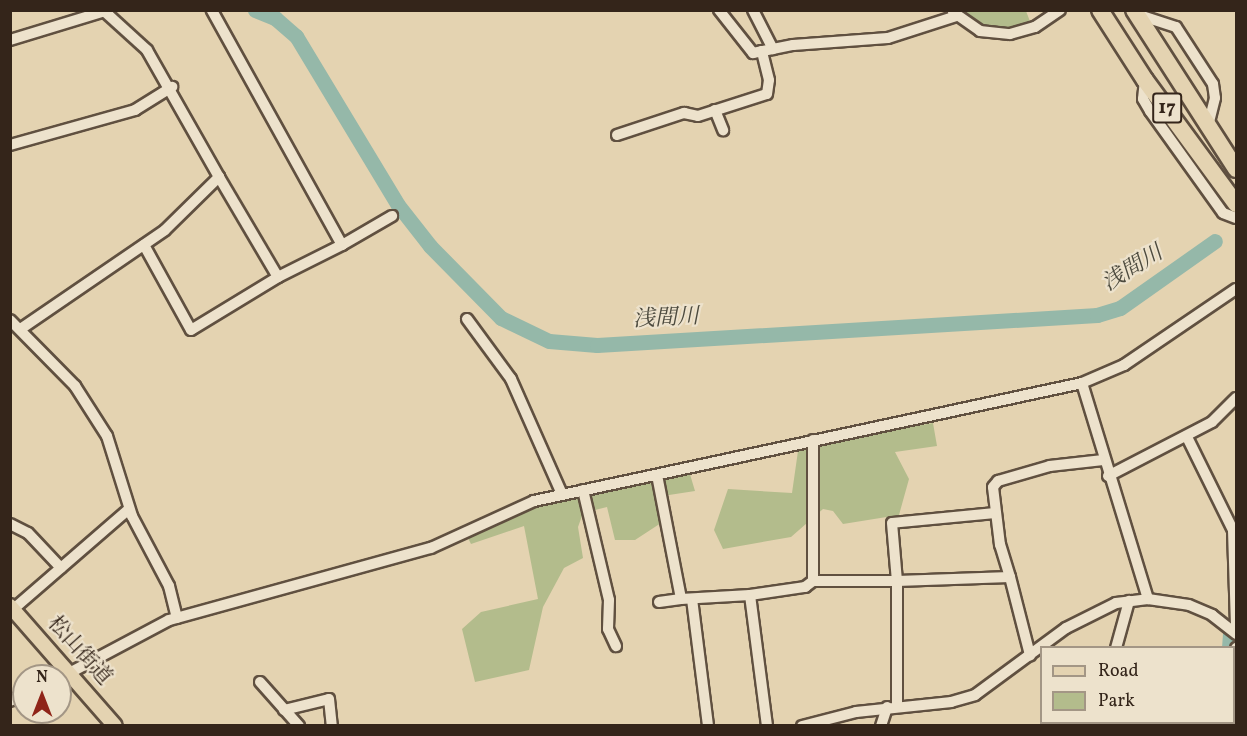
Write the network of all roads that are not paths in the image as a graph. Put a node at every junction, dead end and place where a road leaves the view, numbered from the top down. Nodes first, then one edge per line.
1 (213, 10) edge
2 (719, 10) edge
3 (753, 10) edge
4 (1060, 10) edge
5 (1100, 10) edge
6 (105, 11) edge
7 (1135, 12) edge
8 (954, 13) edge
9 (10, 40) edge
10 (767, 50) junction
11 (1145, 80) junction
12 (172, 87) junction
13 (715, 110) junction
14 (1208, 127) junction
15 (723, 130) dead end
16 (617, 135) dead end
17 (10, 145) edge
18 (1236, 169) edge
19 (219, 177) junction
20 (1236, 204) edge
21 (392, 216) dead end
22 (1236, 218) edge
23 (144, 245) junction
24 (342, 245) junction
25 (278, 278) junction
26 (1236, 290) edge
27 (467, 319) dead end
28 (10, 320) edge
29 (22, 328) junction
30 (1082, 384) junction
31 (1236, 398) edge
32 (1187, 437) junction
33 (813, 440) junction
34 (1103, 460) junction
35 (657, 475) junction
36 (1108, 476) junction
37 (583, 490) junction
38 (562, 494) junction
39 (129, 509) junction
40 (995, 513) junction
41 (10, 524) edge
42 (61, 568) junction
43 (1010, 576) junction
44 (813, 581) junction
45 (897, 581) junction
46 (750, 595) junction
47 (686, 599) junction
48 (1148, 599) junction
49 (1129, 601) junction
50 (659, 602) dead end
51 (12, 609) edge
52 (177, 618) junction
53 (1236, 624) edge
54 (1236, 634) edge
55 (616, 646) dead end
56 (1043, 646) edge
57 (1117, 646) edge
58 (1040, 648) edge
59 (1236, 648) edge
60 (1030, 655) junction
61 (56, 664) edge
62 (1235, 671) edge
63 (72, 673) edge
64 (72, 682) edge
65 (260, 682) dead end
66 (892, 706) junction
67 (284, 710) junction
68 (115, 726) edge
69 (299, 726) edge
70 (332, 726) edge
71 (708, 726) edge
72 (767, 726) edge
73 (802, 726) edge
74 (881, 726) edge

1 - 24 street
2 - 10 street
3 - 10 street
4 - 8 street
5 - 11 highway, 17
6 - 9 street
6 - 12 street
7 - 14 highway, 17
7 - 14 street
8 - 10 street
10 - 13 street
11 - 20 highway, 17
11 - 22 street
12 - 17 street
12 - 19 street
13 - 15 street
13 - 16 street
14 - 18 highway, 17
19 - 23 street
19 - 25 street
21 - 24 street
23 - 25 street
23 - 29 street
24 - 25 street
26 - 30 street
27 - 38 street
28 - 29 street
29 - 39 street
30 - 33 street
30 - 34 street
31 - 32 street
32 - 36 street
32 - 53 street
33 - 35 street
33 - 44 street
34 - 36 street
34 - 40 street
35 - 37 street
35 - 47 street
36 - 48 street
37 - 38 street
37 - 55 street
38 - 52 street
39 - 42 street
39 - 52 street
40 - 43 street
40 - 45 street
41 - 42 street
42 - 51 street
43 - 45 street
43 - 60 street
44 - 45 street
44 - 46 street
45 - 66 street
46 - 47 street
46 - 72 street
47 - 50 street
47 - 71 street
48 - 49 street
48 - 54 street
49 - 56 street
49 - 57 street
51 - 61 main road, 松山街道
52 - 63 street
58 - 60 street
59 - 62 street
60 - 66 street
64 - 68 main road, 松山街道
65 - 67 street
66 - 73 street
66 - 74 street
67 - 69 street
67 - 70 street

